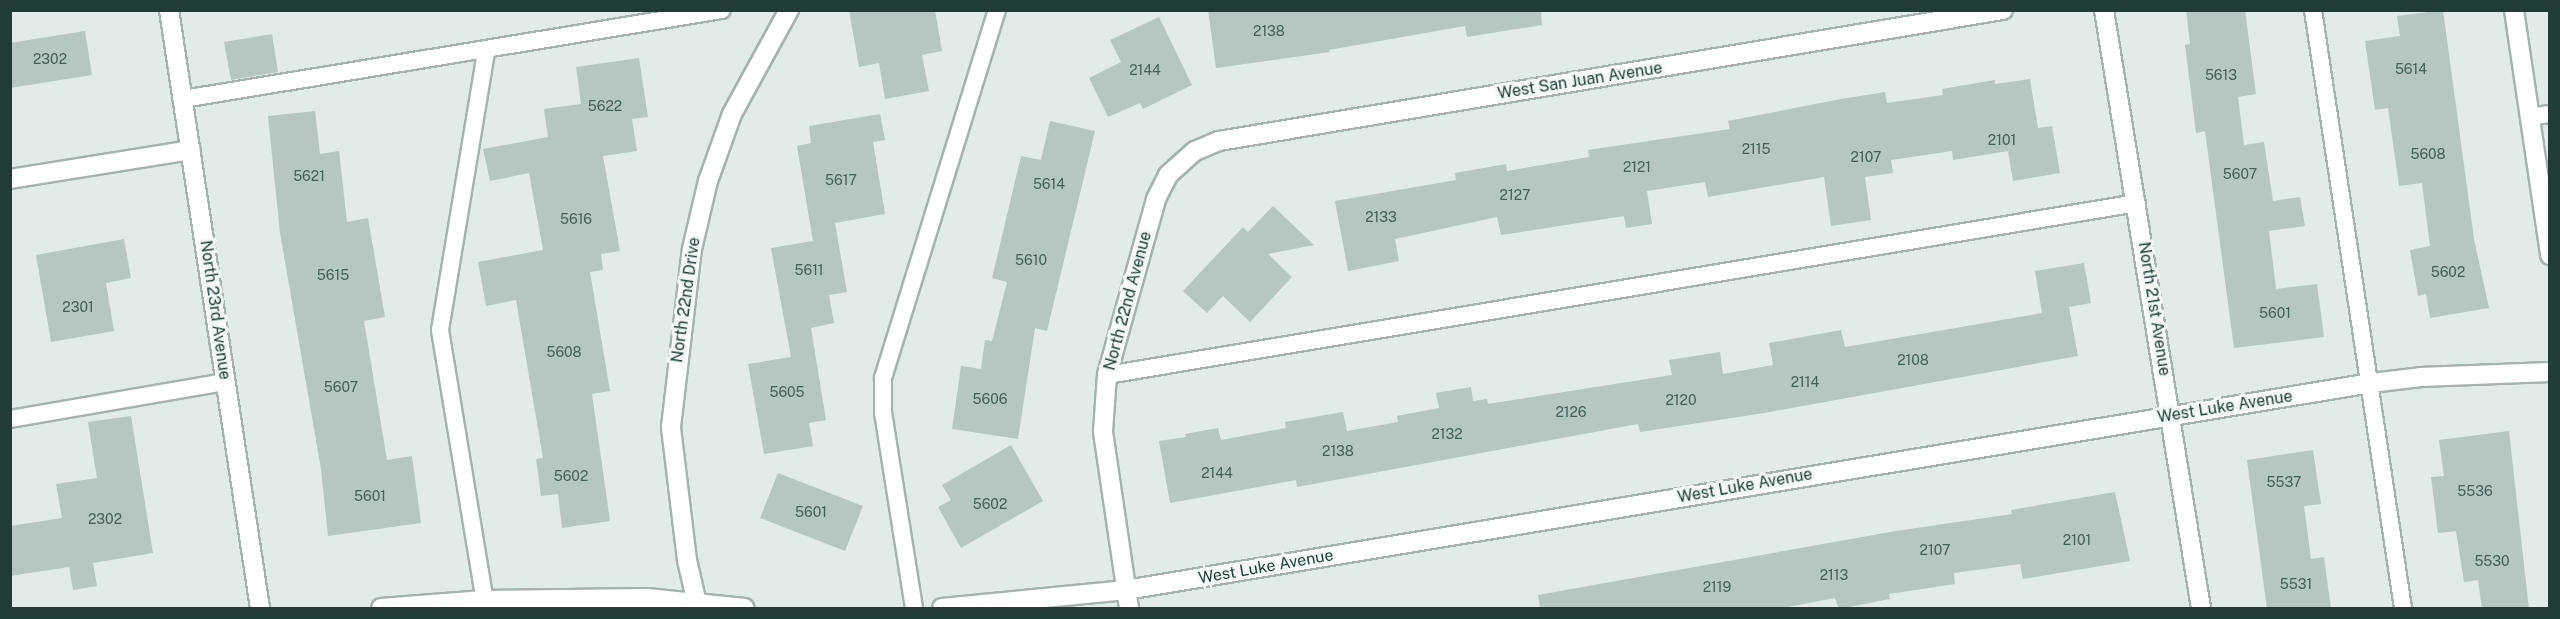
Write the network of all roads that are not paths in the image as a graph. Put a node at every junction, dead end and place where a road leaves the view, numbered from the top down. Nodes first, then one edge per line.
1 (169, 10) edge
2 (722, 10) edge
3 (789, 10) edge
4 (997, 10) edge
5 (2003, 10) edge
6 (2104, 10) edge
7 (2313, 10) edge
8 (2514, 10) edge
9 (486, 52) junction
10 (183, 99) junction
11 (2550, 114) edge
12 (2530, 117) junction
13 (191, 150) junction
14 (1168, 175) joint
15 (10, 179) edge
16 (2137, 203) junction
17 (2550, 255) edge
18 (2550, 372) edge
19 (1107, 375) junction
20 (225, 382) junction
21 (2371, 383) junction
22 (2171, 416) junction
23 (10, 419) edge
24 (1125, 590) junction
25 (485, 604) edge
26 (697, 606) edge
27 (260, 609) edge
28 (381, 609) edge
29 (744, 609) edge
30 (914, 609) edge
31 (942, 609) edge
32 (1129, 609) edge
33 (2201, 609) edge
34 (2403, 609) edge

1 - 10 street, North 23rd Avenue
2 - 9 lane
3 - 26 street, North 22nd Drive
4 - 30 lane
5 - 14 street, West San Juan Avenue
6 - 16 street, North 21st Avenue
7 - 21 lane
8 - 12 street
9 - 10 lane
9 - 25 lane
10 - 13 street, North 23rd Avenue
11 - 12 lane
12 - 17 street
13 - 15 street
13 - 20 street, North 23rd Avenue
14 - 19 street, North 22nd Avenue
16 - 19 lane
16 - 22 street, North 21st Avenue
18 - 21 street, West Luke Avenue
19 - 24 street, North 22nd Avenue
20 - 23 lane
20 - 27 street, North 23rd Avenue
21 - 22 street, West Luke Avenue
21 - 34 lane
22 - 24 street, West Luke Avenue
22 - 33 street, North 21st Avenue
24 - 31 street, West Luke Avenue
24 - 32 street, North 22nd Avenue
25 - 26 street
25 - 28 street
26 - 29 street

